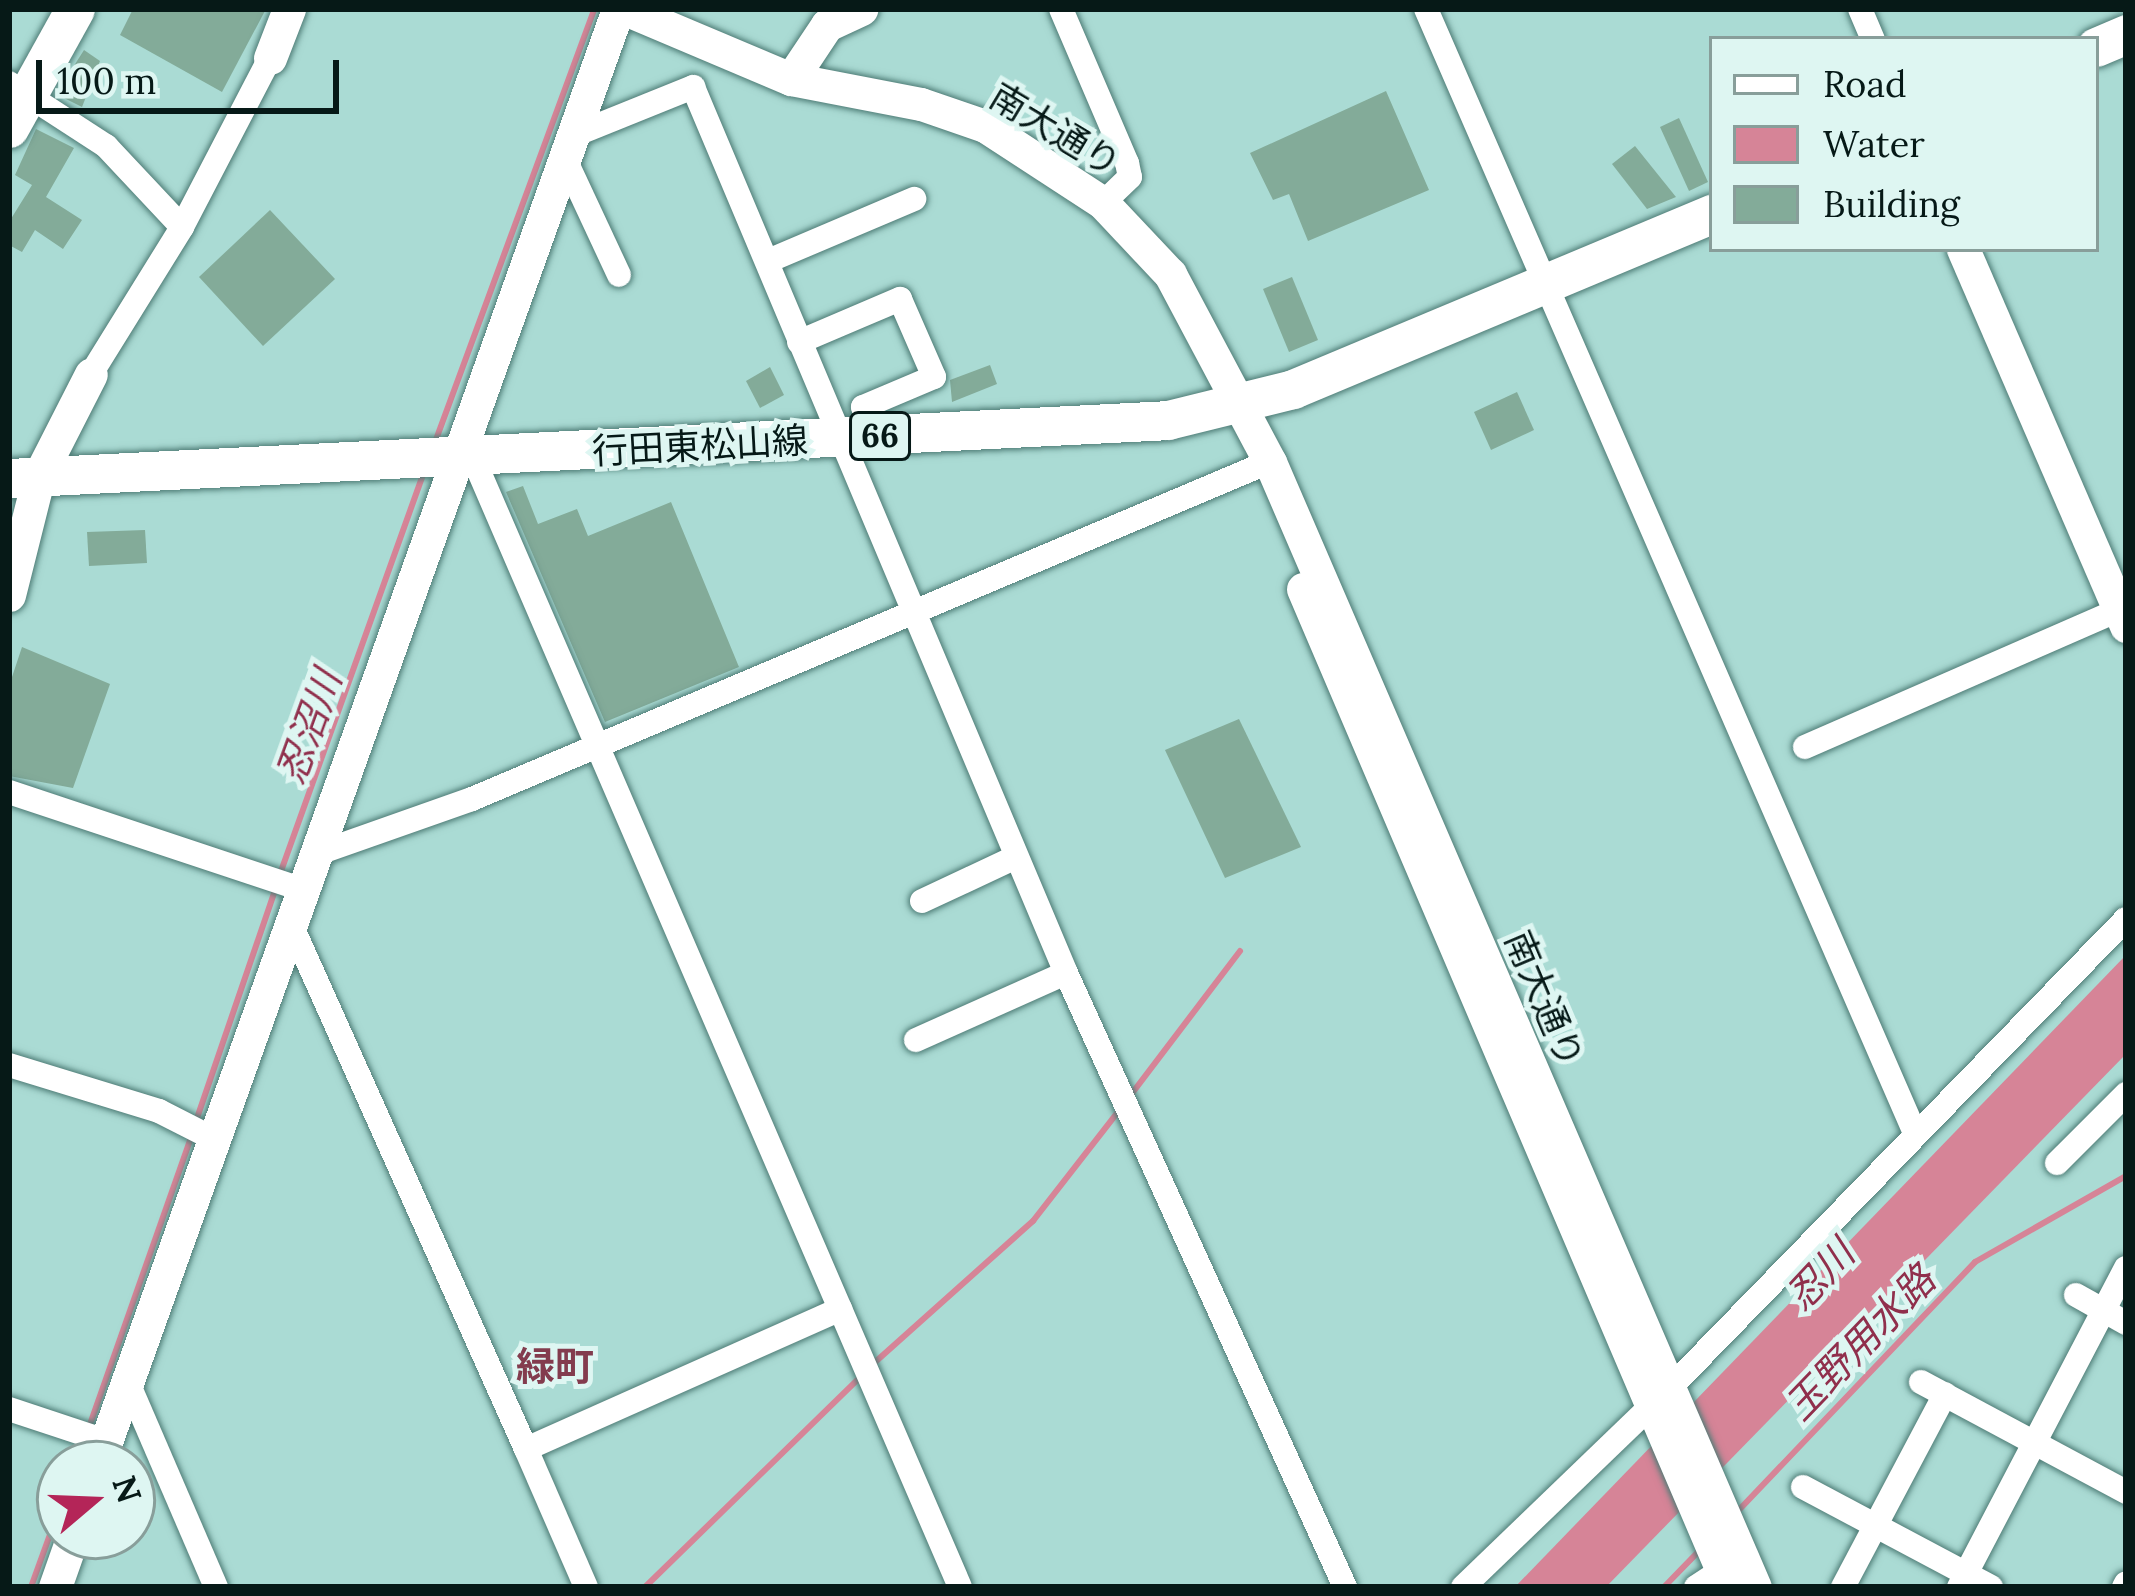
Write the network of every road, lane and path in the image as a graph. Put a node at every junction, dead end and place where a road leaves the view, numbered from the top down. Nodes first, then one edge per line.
1 (75, 9) edge
2 (290, 9) edge
3 (622, 9) edge
4 (861, 9) edge
5 (1060, 9) edge
6 (1426, 9) edge
7 (270, 58) joint
8 (791, 79) junction
9 (14, 103) edge
10 (568, 146) junction
11 (914, 199) dead end
12 (1103, 203) junction
13 (1709, 215) edge
14 (182, 227) junction
15 (1964, 252) edge
16 (767, 261) junction
17 (619, 275) dead end
18 (1546, 286) junction
19 (799, 343) junction
20 (92, 374) joint
21 (1237, 407) junction
22 (856, 437) junction
23 (1257, 456) junction
24 (465, 460) junction
25 (24, 477) edge
26 (9, 595) edge
27 (908, 608) junction
28 (2123, 618) edge
29 (595, 745) junction
30 (1805, 747) dead end
31 (9, 792) edge
32 (316, 854) junction
33 (1016, 857) junction
34 (301, 890) junction
35 (922, 901) dead end
36 (2126, 919) edge
37 (290, 922) junction
38 (1066, 973) junction
39 (916, 1040) dead end
40 (9, 1064) edge
41 (2126, 1094) edge
42 (1916, 1133) junction
43 (214, 1139) junction
44 (2056, 1163) dead end
45 (2126, 1268) edge
46 (2076, 1295) dead end
47 (840, 1310) junction
48 (2102, 1310) junction
49 (2126, 1323) edge
50 (126, 1378) junction
51 (1921, 1382) dead end
52 (1945, 1394) junction
53 (1663, 1403) junction
54 (9, 1408) edge
55 (75, 1440) edge
56 (106, 1440) edge
57 (2037, 1442) junction
58 (526, 1449) junction
59 (1803, 1487) dead end
60 (2126, 1492) edge
61 (1876, 1526) junction
62 (1721, 1548) edge
63 (1963, 1581) edge
64 (216, 1587) edge
65 (586, 1587) edge
66 (960, 1587) edge
67 (1345, 1587) edge
68 (1463, 1587) edge
69 (1843, 1587) edge
70 (1991, 1587) edge

1 - 9 main road
2 - 7 street
3 - 8 street, 南大通り
3 - 10 street
4 - 8 street
5 - 12 street
6 - 18 street
7 - 14 street
8 - 12 street, 南大通り
9 - 14 street
10 - 16 street
10 - 17 street
10 - 24 street
11 - 16 street
12 - 21 street, 南大通り
13 - 18 main road, 行田東松山線 / 66
14 - 20 street
15 - 28 street
16 - 19 street
18 - 21 main road, 行田東松山線 / 66
18 - 42 street
19 - 22 street
19 - 22 street
20 - 25 street
21 - 22 main road, 行田東松山線 / 66
21 - 23 street, 南大通り
22 - 24 main road, 行田東松山線 / 66
22 - 27 street
23 - 27 street
23 - 53 street, 南大通り
24 - 25 main road, 行田東松山線 / 66
24 - 29 street
24 - 32 street
25 - 26 street
27 - 29 street
27 - 33 street
28 - 30 street
29 - 32 street
29 - 47 street
31 - 34 street
32 - 34 street
33 - 35 street
33 - 38 street
34 - 37 street
36 - 42 street
37 - 43 street
37 - 58 street
38 - 39 street
38 - 67 street
40 - 43 street
41 - 44 street
42 - 53 street
43 - 50 street
45 - 48 street
46 - 48 street
47 - 58 street
47 - 66 street
48 - 49 street
48 - 57 street
50 - 56 street
50 - 64 street
51 - 52 street
52 - 57 street
52 - 61 street
53 - 62 street, 南大通り
53 - 68 street
54 - 55 street
57 - 60 street
57 - 63 street
58 - 65 street
59 - 61 street
61 - 63 street
61 - 69 street
63 - 70 street

